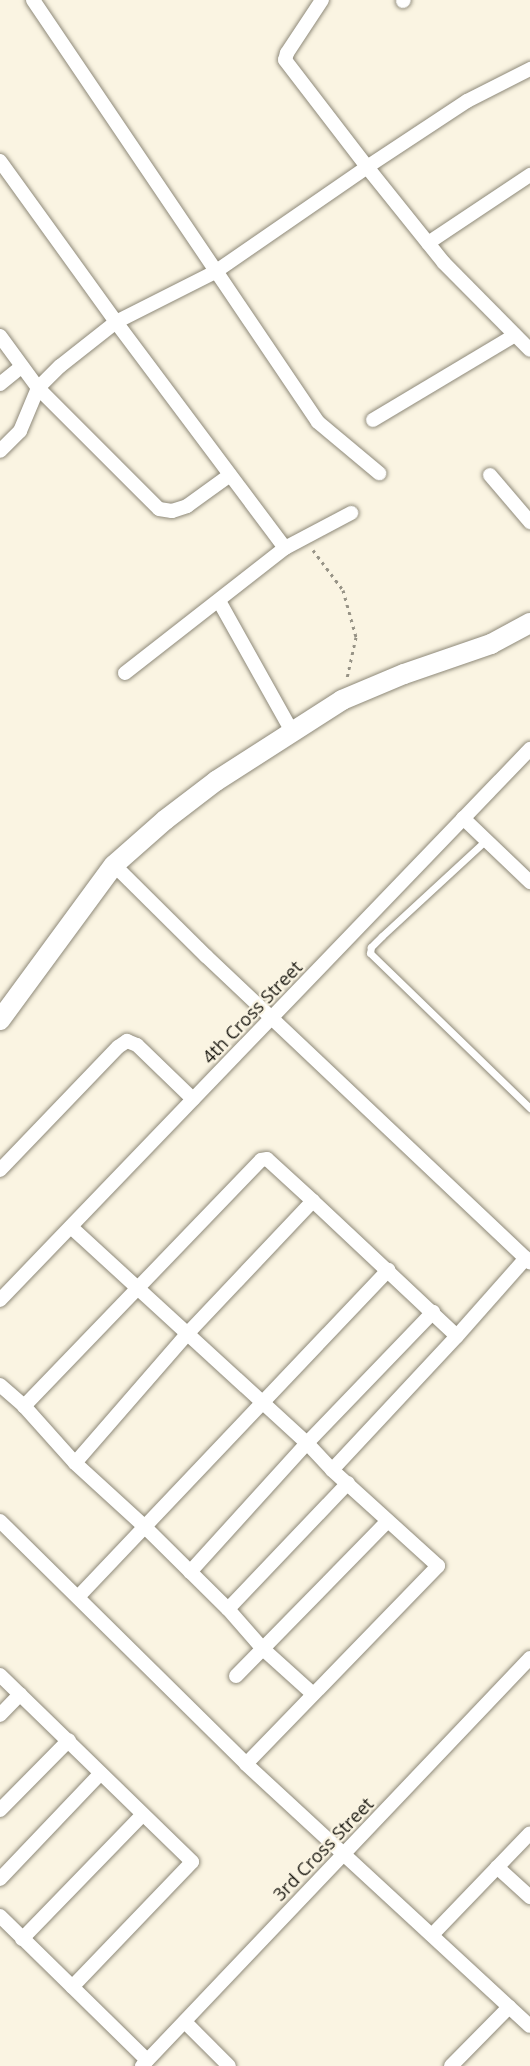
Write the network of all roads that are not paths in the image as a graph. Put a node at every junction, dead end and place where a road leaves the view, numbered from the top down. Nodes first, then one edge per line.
1 (33, 0) edge
2 (322, 0) edge
3 (530, 69) edge
4 (0, 161) edge
5 (367, 167) junction
6 (530, 175) edge
7 (428, 243) junction
8 (215, 272) junction
9 (116, 322) junction
10 (0, 336) edge
11 (516, 336) junction
12 (530, 350) edge
13 (22, 366) junction
14 (0, 384) edge
15 (38, 388) junction
16 (374, 420) dead end
17 (0, 451) edge
18 (379, 472) dead end
19 (230, 475) junction
20 (490, 475) dead end
21 (351, 513) dead end
22 (530, 522) edge
23 (285, 548) junction
24 (219, 601) junction
25 (530, 623) edge
26 (125, 673) dead end
27 (291, 730) junction
28 (530, 749) edge
29 (464, 818) junction
30 (486, 840) junction
31 (114, 865) junction
32 (528, 877) edge
33 (272, 1017) junction
34 (0, 1020) edge
35 (193, 1099) junction
36 (530, 1108) edge
37 (0, 1170) edge
38 (313, 1201) junction
39 (71, 1227) junction
40 (528, 1260) edge
41 (388, 1270) junction
42 (137, 1288) junction
43 (0, 1300) edge
44 (433, 1312) junction
45 (188, 1333) junction
46 (457, 1336) junction
47 (0, 1385) edge
48 (263, 1400) junction
49 (24, 1406) junction
50 (307, 1443) junction
51 (75, 1463) junction
52 (332, 1470) junction
53 (348, 1484) junction
54 (0, 1521) edge
55 (388, 1521) junction
56 (144, 1526) junction
57 (190, 1572) junction
58 (78, 1598) junction
59 (228, 1610) junction
60 (263, 1649) junction
61 (530, 1658) edge
62 (0, 1675) edge
63 (236, 1676) dead end
64 (20, 1694) junction
65 (313, 1694) junction
66 (0, 1715) edge
67 (69, 1740) junction
68 (246, 1764) junction
69 (101, 1773) junction
70 (0, 1810) edge
71 (142, 1815) junction
72 (530, 1833) edge
73 (343, 1854) junction
74 (497, 1867) junction
75 (0, 1879) edge
76 (530, 1897) edge
77 (0, 1916) edge
78 (432, 1935) junction
79 (22, 1938) junction
80 (72, 1987) junction
81 (509, 2007) junction
82 (185, 2022) junction
83 (530, 2026) edge
84 (144, 2063) edge
85 (229, 2066) edge
86 (451, 2066) edge

1 - 8 street
2 - 5 street
3 - 5 street
4 - 9 street
5 - 7 street
5 - 8 street
6 - 7 street
7 - 11 street
8 - 9 street
8 - 18 street
9 - 15 street
9 - 19 street
10 - 13 street
11 - 12 street
11 - 16 street
13 - 14 street
13 - 15 street
15 - 17 street
15 - 19 street
19 - 23 street
20 - 22 street
21 - 23 street
23 - 24 street
24 - 26 street
24 - 27 street
25 - 27 street
27 - 31 street
28 - 29 street, 4th Cross Street
29 - 30 street
29 - 33 street, 4th Cross Street
30 - 32 street
30 - 36 lane
31 - 33 street
31 - 34 street
33 - 35 street, 4th Cross Street
33 - 40 street
35 - 37 street
35 - 39 street, 4th Cross Street
38 - 41 street
38 - 42 street
38 - 45 street
39 - 42 street
39 - 43 street, 4th Cross Street
40 - 46 street
41 - 44 street
41 - 48 street
42 - 45 street
42 - 49 street
44 - 46 street
44 - 50 street
45 - 48 street
45 - 51 street
46 - 52 street
47 - 49 street
48 - 50 street
48 - 56 street
49 - 51 street
50 - 52 street
50 - 57 street
51 - 56 street
52 - 53 street
53 - 55 street
53 - 59 street
54 - 58 street
55 - 60 street
55 - 65 street
56 - 57 street
56 - 58 street
57 - 59 street
58 - 68 street
59 - 60 street
60 - 63 street
60 - 65 street
61 - 73 street, 3rd Cross Street
62 - 64 street
64 - 66 street
64 - 67 street
65 - 68 street
67 - 69 street
67 - 70 street
68 - 73 street
69 - 71 street
69 - 75 street
71 - 79 street
71 - 80 street
72 - 74 street
73 - 78 street
73 - 82 street, 3rd Cross Street
74 - 76 street
74 - 78 street
77 - 79 street
78 - 81 street
79 - 80 street
80 - 84 street
81 - 83 street
81 - 86 street
82 - 84 street, 3rd Cross Street
82 - 85 street

